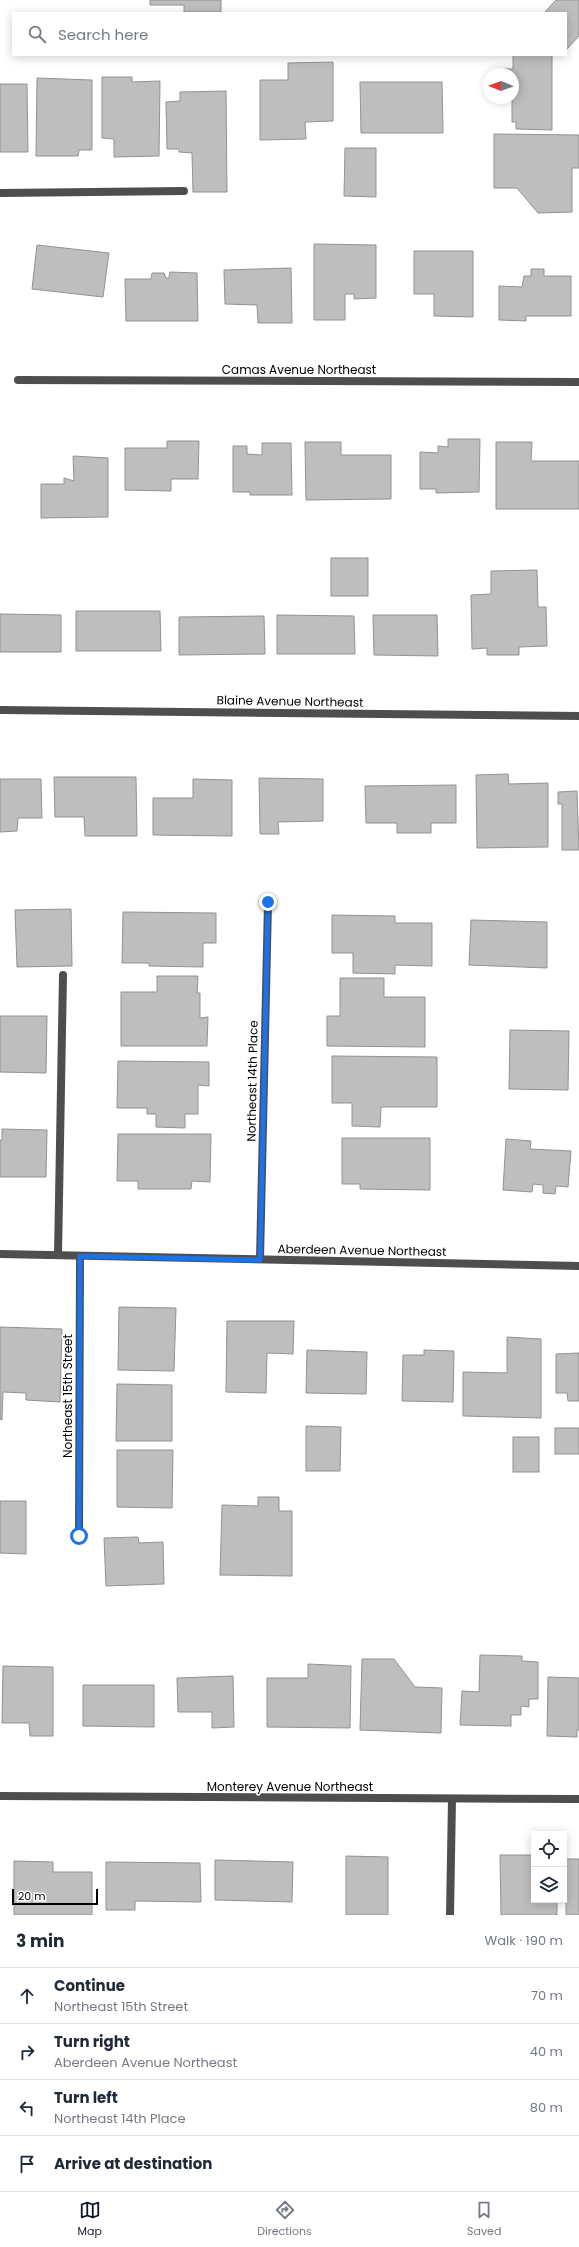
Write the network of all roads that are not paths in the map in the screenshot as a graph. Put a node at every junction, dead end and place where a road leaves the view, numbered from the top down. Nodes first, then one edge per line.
1 (184, 191) dead end
2 (0, 193) edge
3 (18, 380) dead end
4 (579, 382) edge
5 (0, 710) edge
6 (579, 716) edge
7 (268, 902) dead end
8 (63, 975) dead end
9 (0, 1254) edge
10 (58, 1255) junction
11 (80, 1256) junction
12 (260, 1260) junction
13 (579, 1266) edge
14 (79, 1536) dead end
15 (0, 1796) edge
16 (452, 1799) junction
17 (579, 1800) edge
18 (450, 1915) edge

1 - 2 street
3 - 4 street, Camas Avenue Northeast
5 - 6 street, Blaine Avenue Northeast
7 - 12 street, Northeast 14th Place
8 - 10 street
9 - 10 street, Aberdeen Avenue Northeast
10 - 11 street, Aberdeen Avenue Northeast
11 - 12 street, Aberdeen Avenue Northeast
11 - 14 street, Northeast 15th Street
12 - 13 street, Aberdeen Avenue Northeast
15 - 16 street, Monterey Avenue Northeast
16 - 17 street, Monterey Avenue Northeast
16 - 18 street

